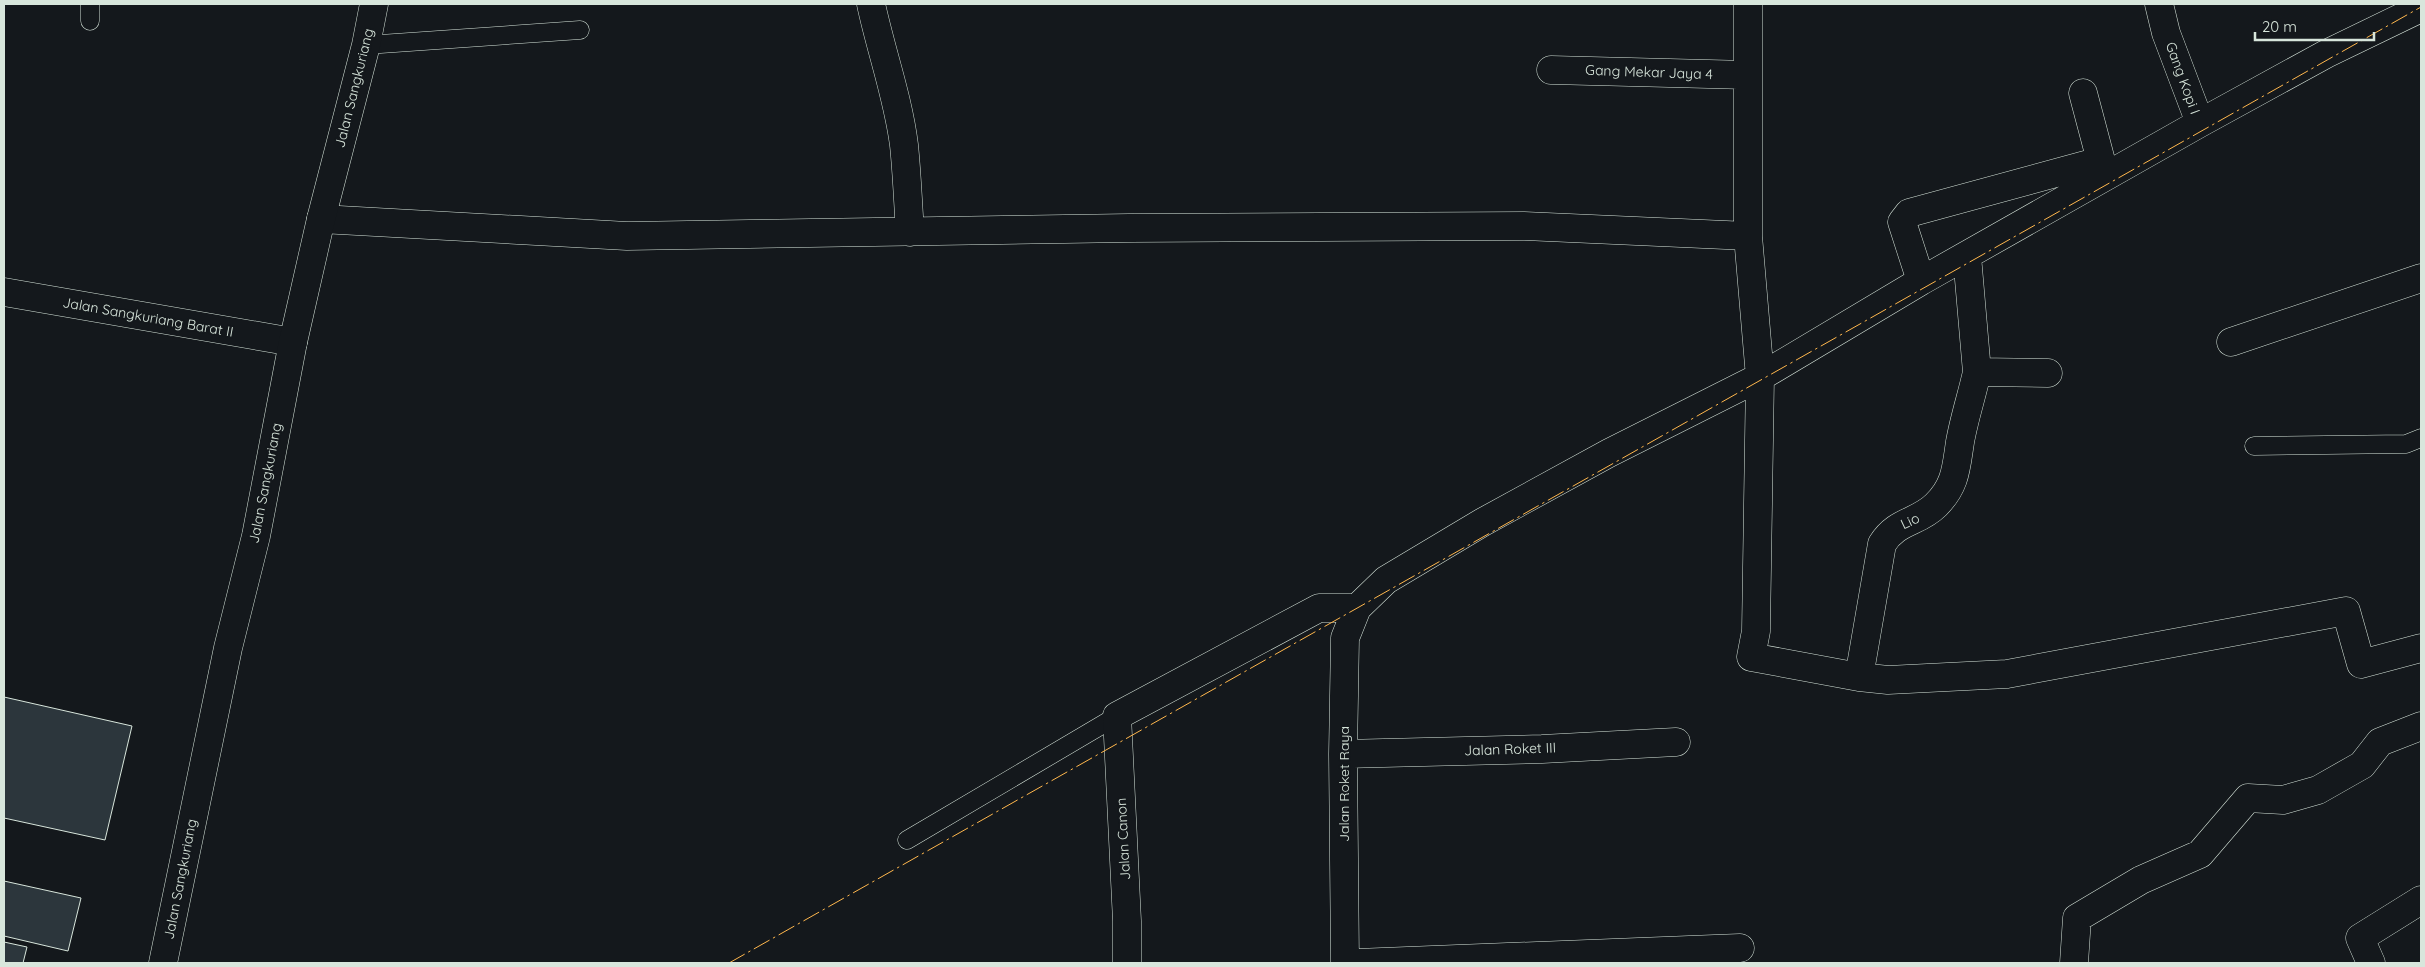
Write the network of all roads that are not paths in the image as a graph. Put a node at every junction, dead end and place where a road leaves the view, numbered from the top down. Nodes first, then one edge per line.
1 (374, 4) edge
2 (871, 4) edge
3 (1748, 4) edge
4 (2158, 4) edge
5 (2421, 8) edge
6 (580, 30) dead end
7 (366, 45) junction
8 (1551, 70) dead end
9 (1748, 75) junction
10 (2083, 93) dead end
11 (2200, 122) junction
12 (2102, 168) junction
13 (321, 219) junction
14 (910, 232) junction
15 (1748, 236) junction
16 (1966, 256) junction
17 (2421, 278) edge
18 (1920, 281) junction
19 (4, 292) edge
20 (292, 342) junction
21 (2230, 342) dead end
22 (1978, 372) junction
23 (2048, 373) dead end
24 (1760, 378) junction
25 (2421, 438) edge
26 (2254, 446) dead end
27 (1356, 608) junction
28 (2420, 653) edge
29 (1859, 677) junction
30 (1117, 716) junction
31 (2421, 726) edge
32 (1676, 742) dead end
33 (1343, 754) junction
34 (907, 840) dead end
35 (2421, 900) edge
36 (1740, 948) dead end
37 (163, 963) edge
38 (1127, 963) edge
39 (1345, 963) edge
40 (1357, 963) edge
41 (2074, 963) edge
42 (2372, 963) edge

1 - 7 street, Jalan Sangkuriang
2 - 14 street
3 - 9 street
4 - 11 street, Gang Kopi I
5 - 11 street
6 - 7 lane
7 - 13 street, Jalan Sangkuriang
8 - 9 street, Gang Mekar Jaya 4
9 - 15 street
10 - 12 street
11 - 12 street
12 - 16 street
12 - 18 street
13 - 14 street
13 - 20 street, Jalan Sangkuriang
14 - 15 street
15 - 24 street
16 - 18 street
16 - 22 street
17 - 21 street
18 - 24 street
19 - 20 street, Jalan Sangkuriang Barat II
20 - 37 street, Jalan Sangkuriang
22 - 23 street
22 - 29 street, Lio
24 - 27 street
24 - 29 street
25 - 26 lane
27 - 30 street
27 - 33 street, Jalan Roket Raya
28 - 29 street
30 - 34 lane
30 - 38 street, Jalan Canon
31 - 41 street
32 - 33 street, Jalan Roket III
33 - 39 street, Jalan Roket Raya
35 - 42 street
36 - 40 street

